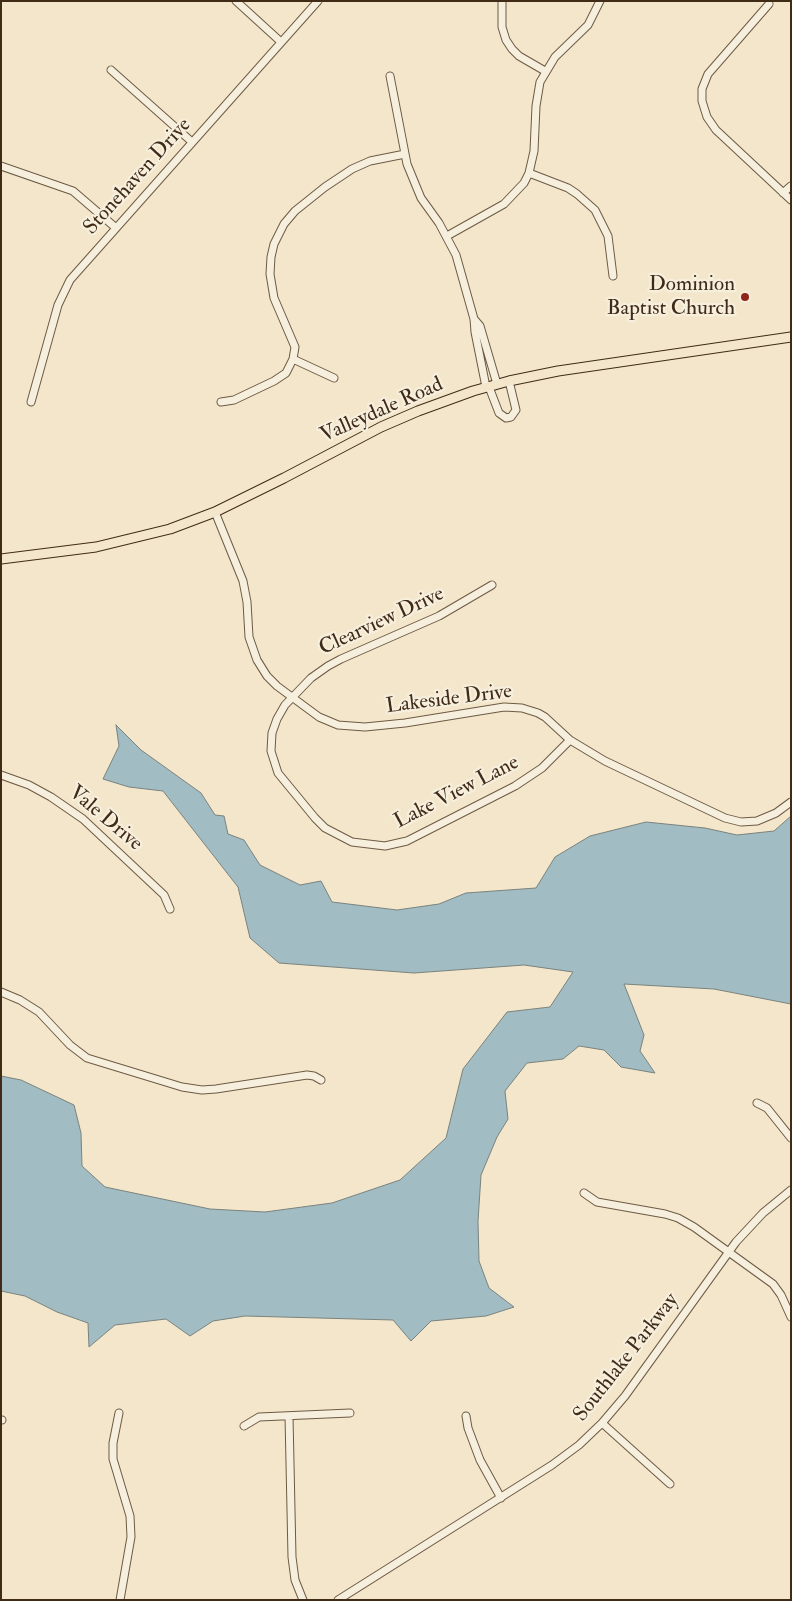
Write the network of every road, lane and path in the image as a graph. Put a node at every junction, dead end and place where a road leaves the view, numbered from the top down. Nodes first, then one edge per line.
1 (236, 1) edge
2 (318, 1) edge
3 (502, 1) edge
4 (600, 1) edge
5 (769, 4) dead end
6 (281, 42) junction
7 (111, 70) dead end
8 (545, 71) junction
9 (390, 76) dead end
10 (192, 142) junction
11 (404, 154) junction
12 (1, 166) edge
13 (529, 173) junction
14 (791, 186) edge
15 (783, 193) junction
16 (791, 200) edge
17 (116, 228) junction
18 (447, 236) junction
19 (613, 276) dead end
20 (474, 319) junction
21 (791, 337) edge
22 (293, 360) junction
23 (334, 378) dead end
24 (509, 381) junction
25 (491, 386) junction
26 (31, 402) dead end
27 (221, 402) dead end
28 (215, 512) junction
29 (1, 559) edge
30 (492, 585) dead end
31 (292, 698) junction
32 (570, 740) junction
33 (1, 775) edge
34 (791, 802) edge
35 (170, 909) dead end
36 (1, 992) edge
37 (321, 1080) dead end
38 (757, 1104) dead end
39 (791, 1138) edge
40 (791, 1190) edge
41 (584, 1193) dead end
42 (729, 1252) junction
43 (791, 1317) edge
44 (350, 1413) dead end
45 (120, 1414) dead end
46 (289, 1416) junction
47 (466, 1416) dead end
48 (602, 1423) junction
49 (244, 1426) dead end
50 (670, 1484) dead end
51 (501, 1498) junction
52 (120, 1600) edge
53 (303, 1600) edge
54 (338, 1600) edge

1 - 6 street
2 - 6 street, Stonehaven Drive
3 - 8 street
4 - 8 street
5 - 15 street
6 - 10 street, Stonehaven Drive
7 - 10 street
8 - 13 street
9 - 11 street
10 - 17 street, Stonehaven Drive
11 - 18 street
11 - 22 street
12 - 17 street
13 - 18 street
13 - 19 street
14 - 15 street
15 - 16 street
17 - 26 street, Stonehaven Drive
18 - 20 street
20 - 25 street
20 - 25 street
21 - 24 main road, Valleydale Road
22 - 23 street
22 - 27 street
24 - 25 main road, Valleydale Road
24 - 25 street
25 - 28 main road, Valleydale Road
28 - 29 main road, Valleydale Road
28 - 31 street, Lakeside Drive
30 - 31 street, Clearview Drive
31 - 32 street, Lakeside Drive
31 - 32 street, Lake View Lane
32 - 34 street, Lakeside Drive
33 - 35 street, Vale Drive
36 - 37 street
38 - 39 street
40 - 42 street, Southlake Parkway
41 - 42 street
42 - 43 street
42 - 48 street, Southlake Parkway
44 - 46 street
45 - 52 street
46 - 49 street
46 - 53 street
47 - 51 street
48 - 50 street
48 - 51 street, Southlake Parkway
51 - 54 street, Southlake Parkway

